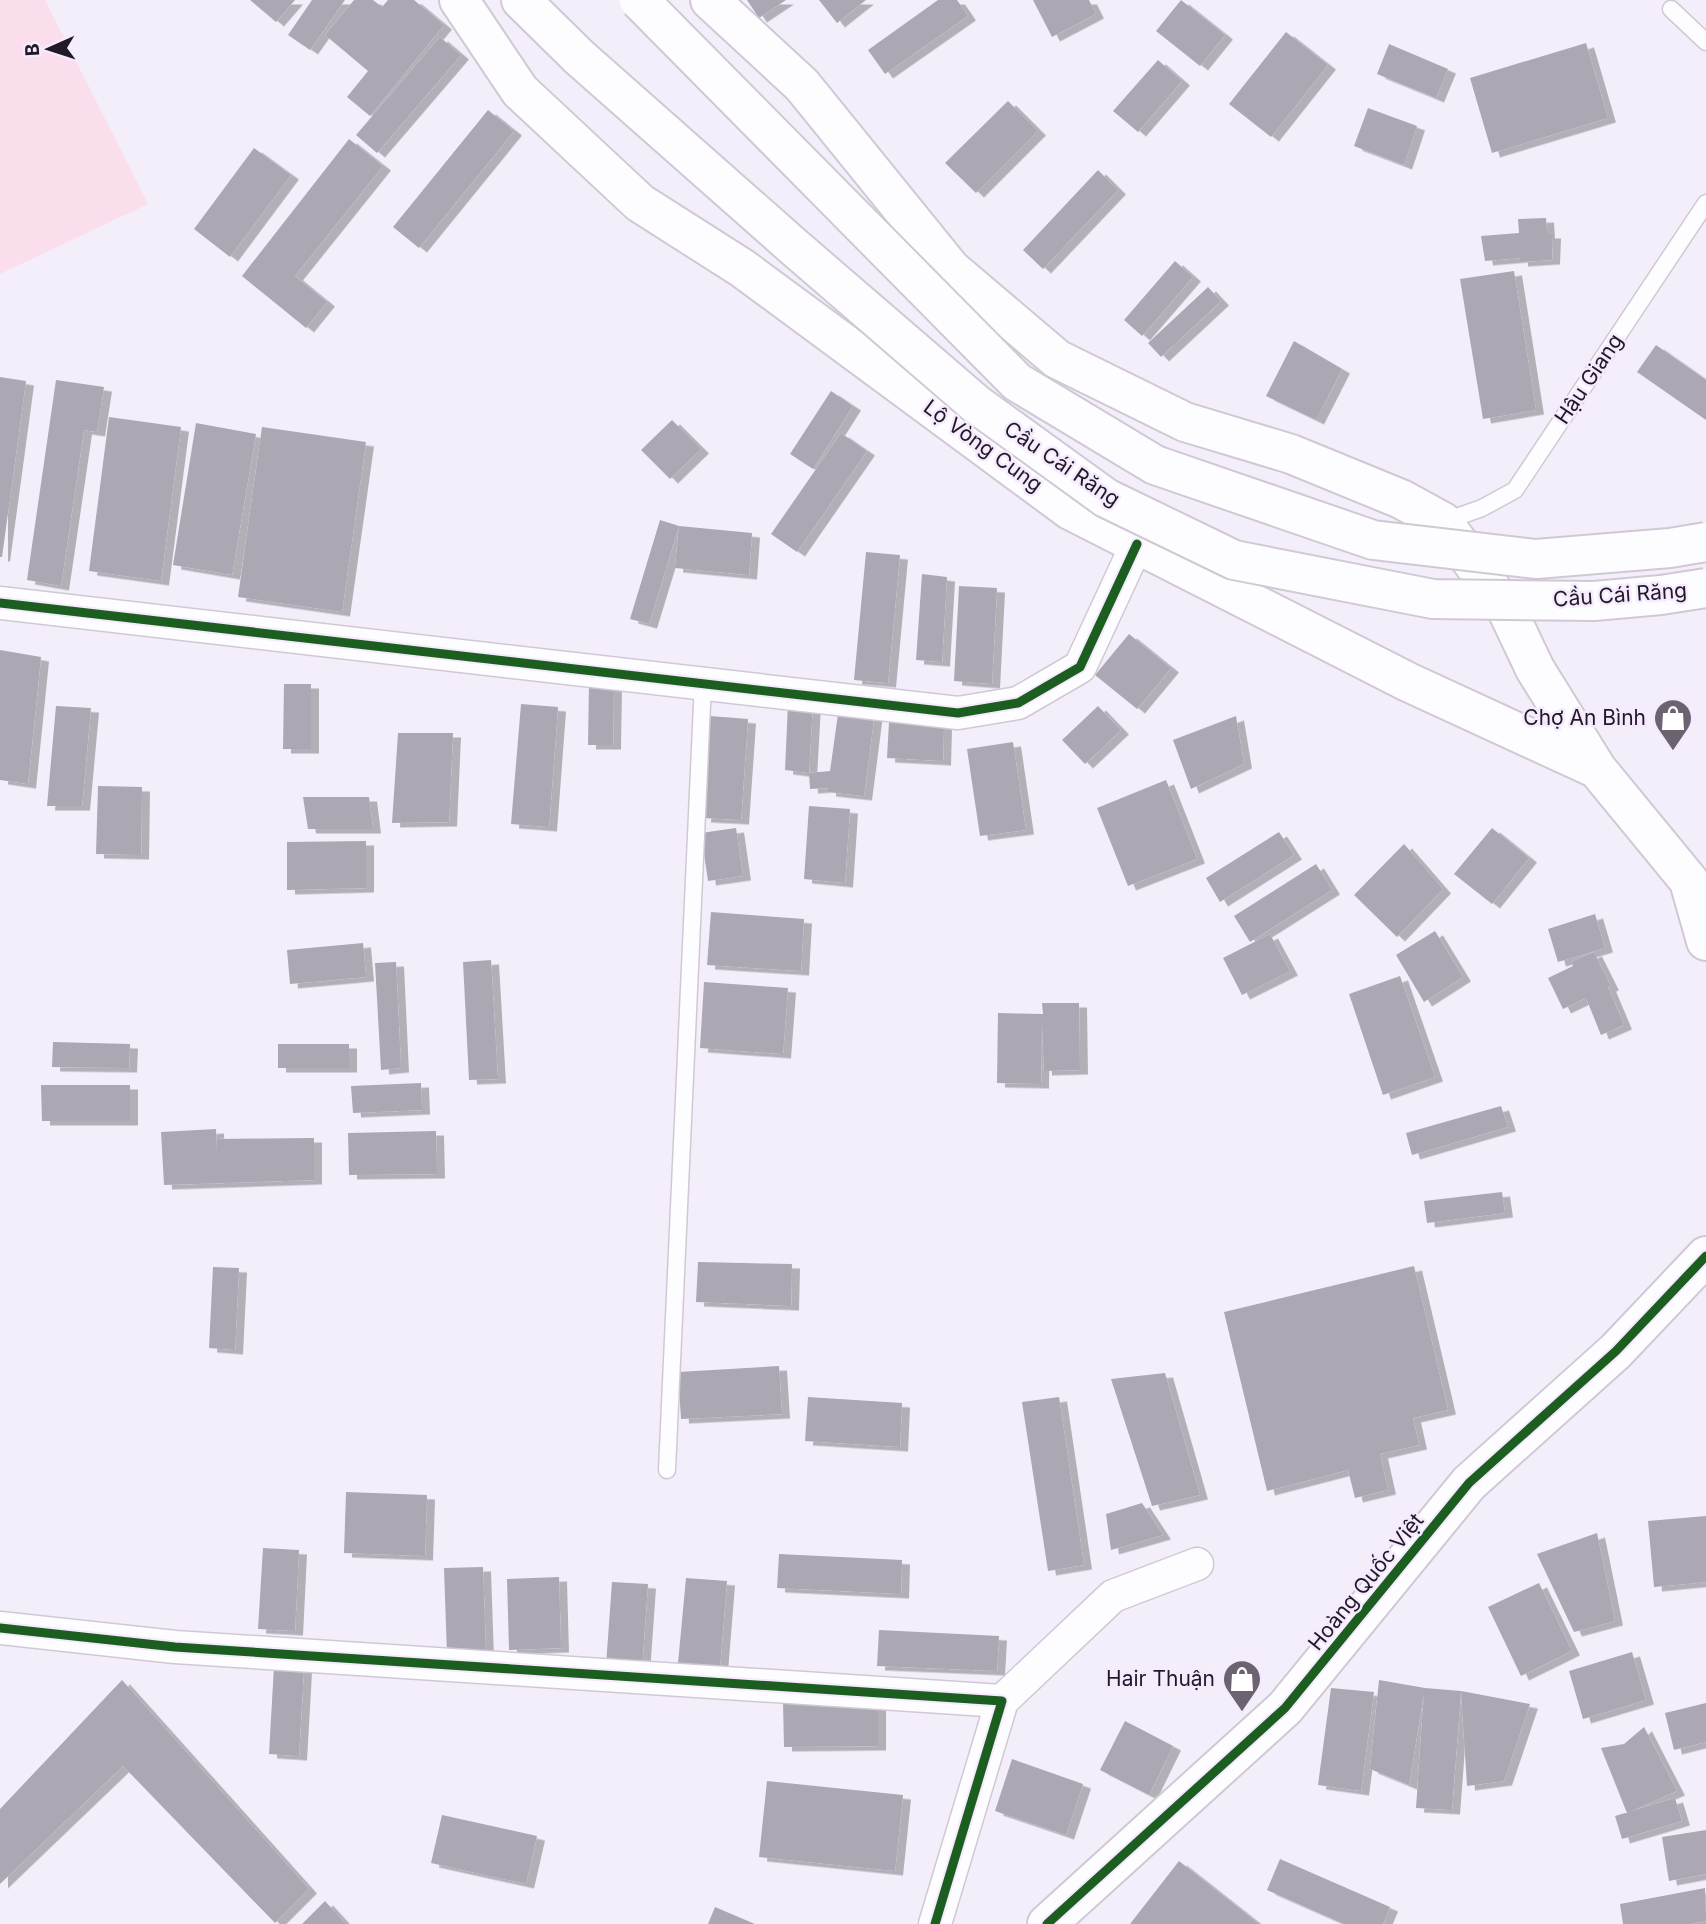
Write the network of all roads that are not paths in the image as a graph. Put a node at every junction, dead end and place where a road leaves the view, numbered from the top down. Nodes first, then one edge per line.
1 (459, 0) edge
2 (521, 0) edge
3 (639, 0) edge
4 (710, 0) edge
5 (1671, 9) dead end
6 (1706, 42) edge
7 (1706, 203) edge
8 (1443, 522) junction
9 (1706, 542) edge
10 (1137, 544) junction
11 (1706, 588) edge
12 (0, 603) edge
13 (703, 683) junction
14 (1597, 769) junction
15 (1705, 936) edge
16 (1706, 1256) edge
17 (667, 1469) dead end
18 (1197, 1564) dead end
19 (0, 1628) edge
20 (1002, 1700) junction
21 (935, 1924) edge
22 (1046, 1924) edge

1 - 10 main road, Lộ Vòng Cung
2 - 11 main road, Cầu Cái Răng, bridge
3 - 9 main road, Cầu Cái Răng, bridge
4 - 8 main road, Lộ Vòng Cung
5 - 6 lane
7 - 8 lane, Hậu Giang
8 - 14 main road, Lộ Vòng Cung
10 - 13 street
10 - 14 main road, Lộ Vòng Cung
12 - 13 street
13 - 17 lane
14 - 15 main road, Lộ Vòng Cung
16 - 22 main road, Hoàng Quốc Việt
18 - 20 street
19 - 20 street
20 - 21 street

